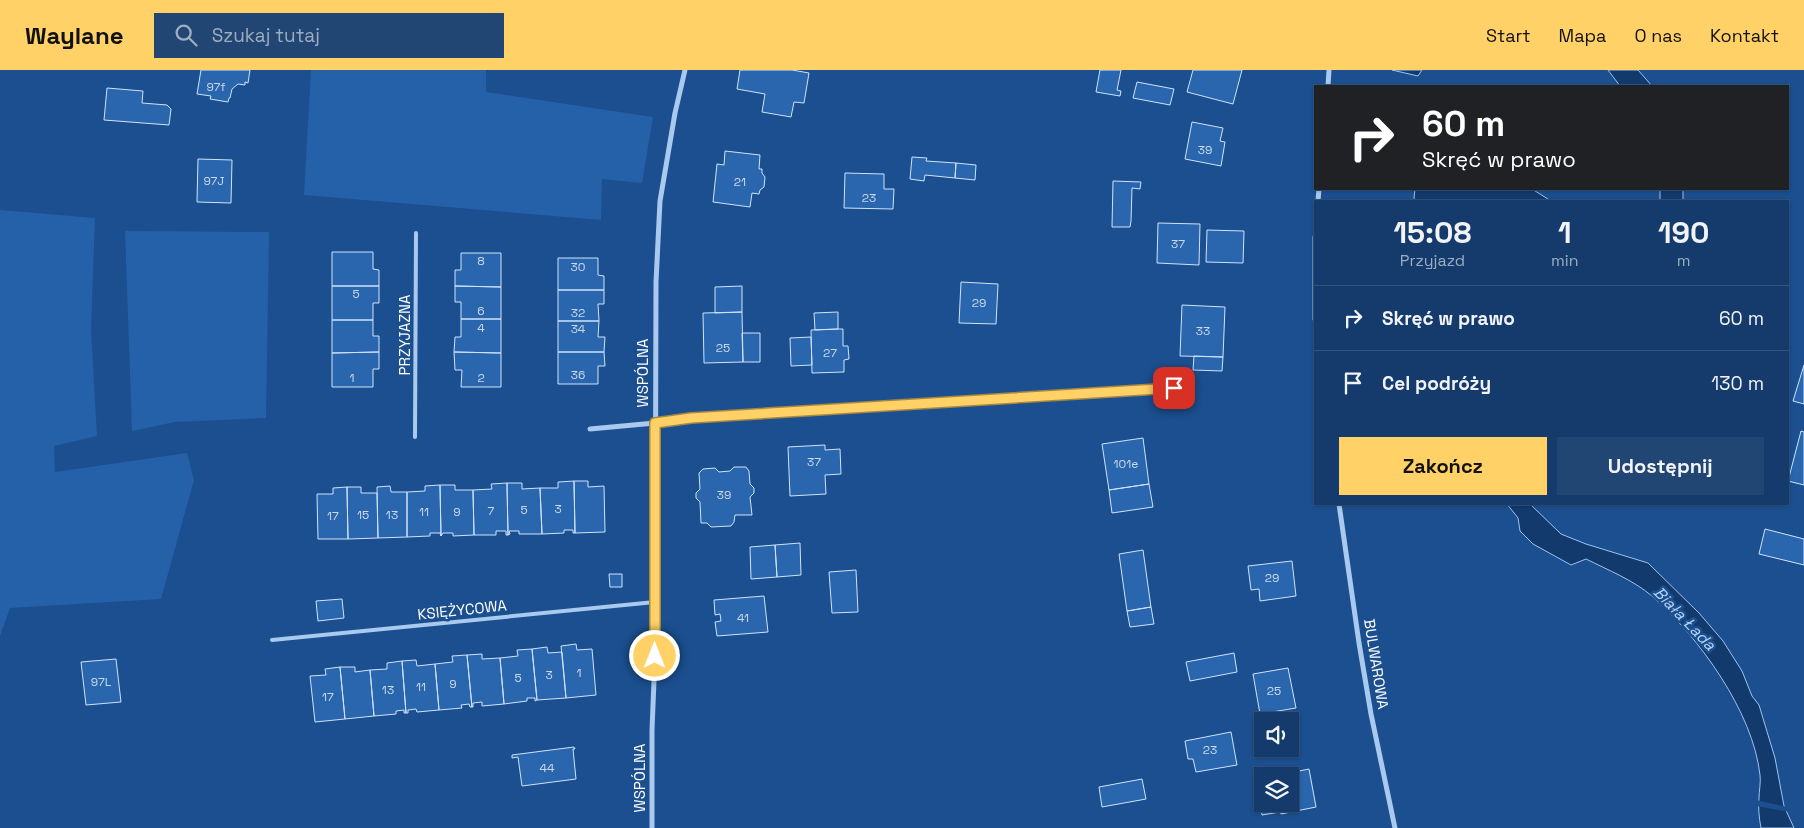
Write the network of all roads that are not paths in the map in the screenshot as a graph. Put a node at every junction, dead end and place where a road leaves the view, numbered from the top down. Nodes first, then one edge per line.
1 (685, 70) edge
2 (1330, 70) edge
3 (1328, 85) edge
4 (416, 232) dead end
5 (1174, 388) dead end
6 (655, 423) junction
7 (590, 429) dead end
8 (416, 437) dead end
9 (1339, 505) edge
10 (655, 602) junction
11 (272, 640) dead end
12 (652, 828) edge
13 (1395, 828) edge

1 - 6 street, WSPÓLNA
2 - 3 street
4 - 8 lane, PRZYJAZNA
5 - 6 lane
6 - 7 street
6 - 10 street, WSPÓLNA
9 - 13 street, BULWAROWA
10 - 11 lane, KSIĘŻYCOWA
10 - 12 street, WSPÓLNA

